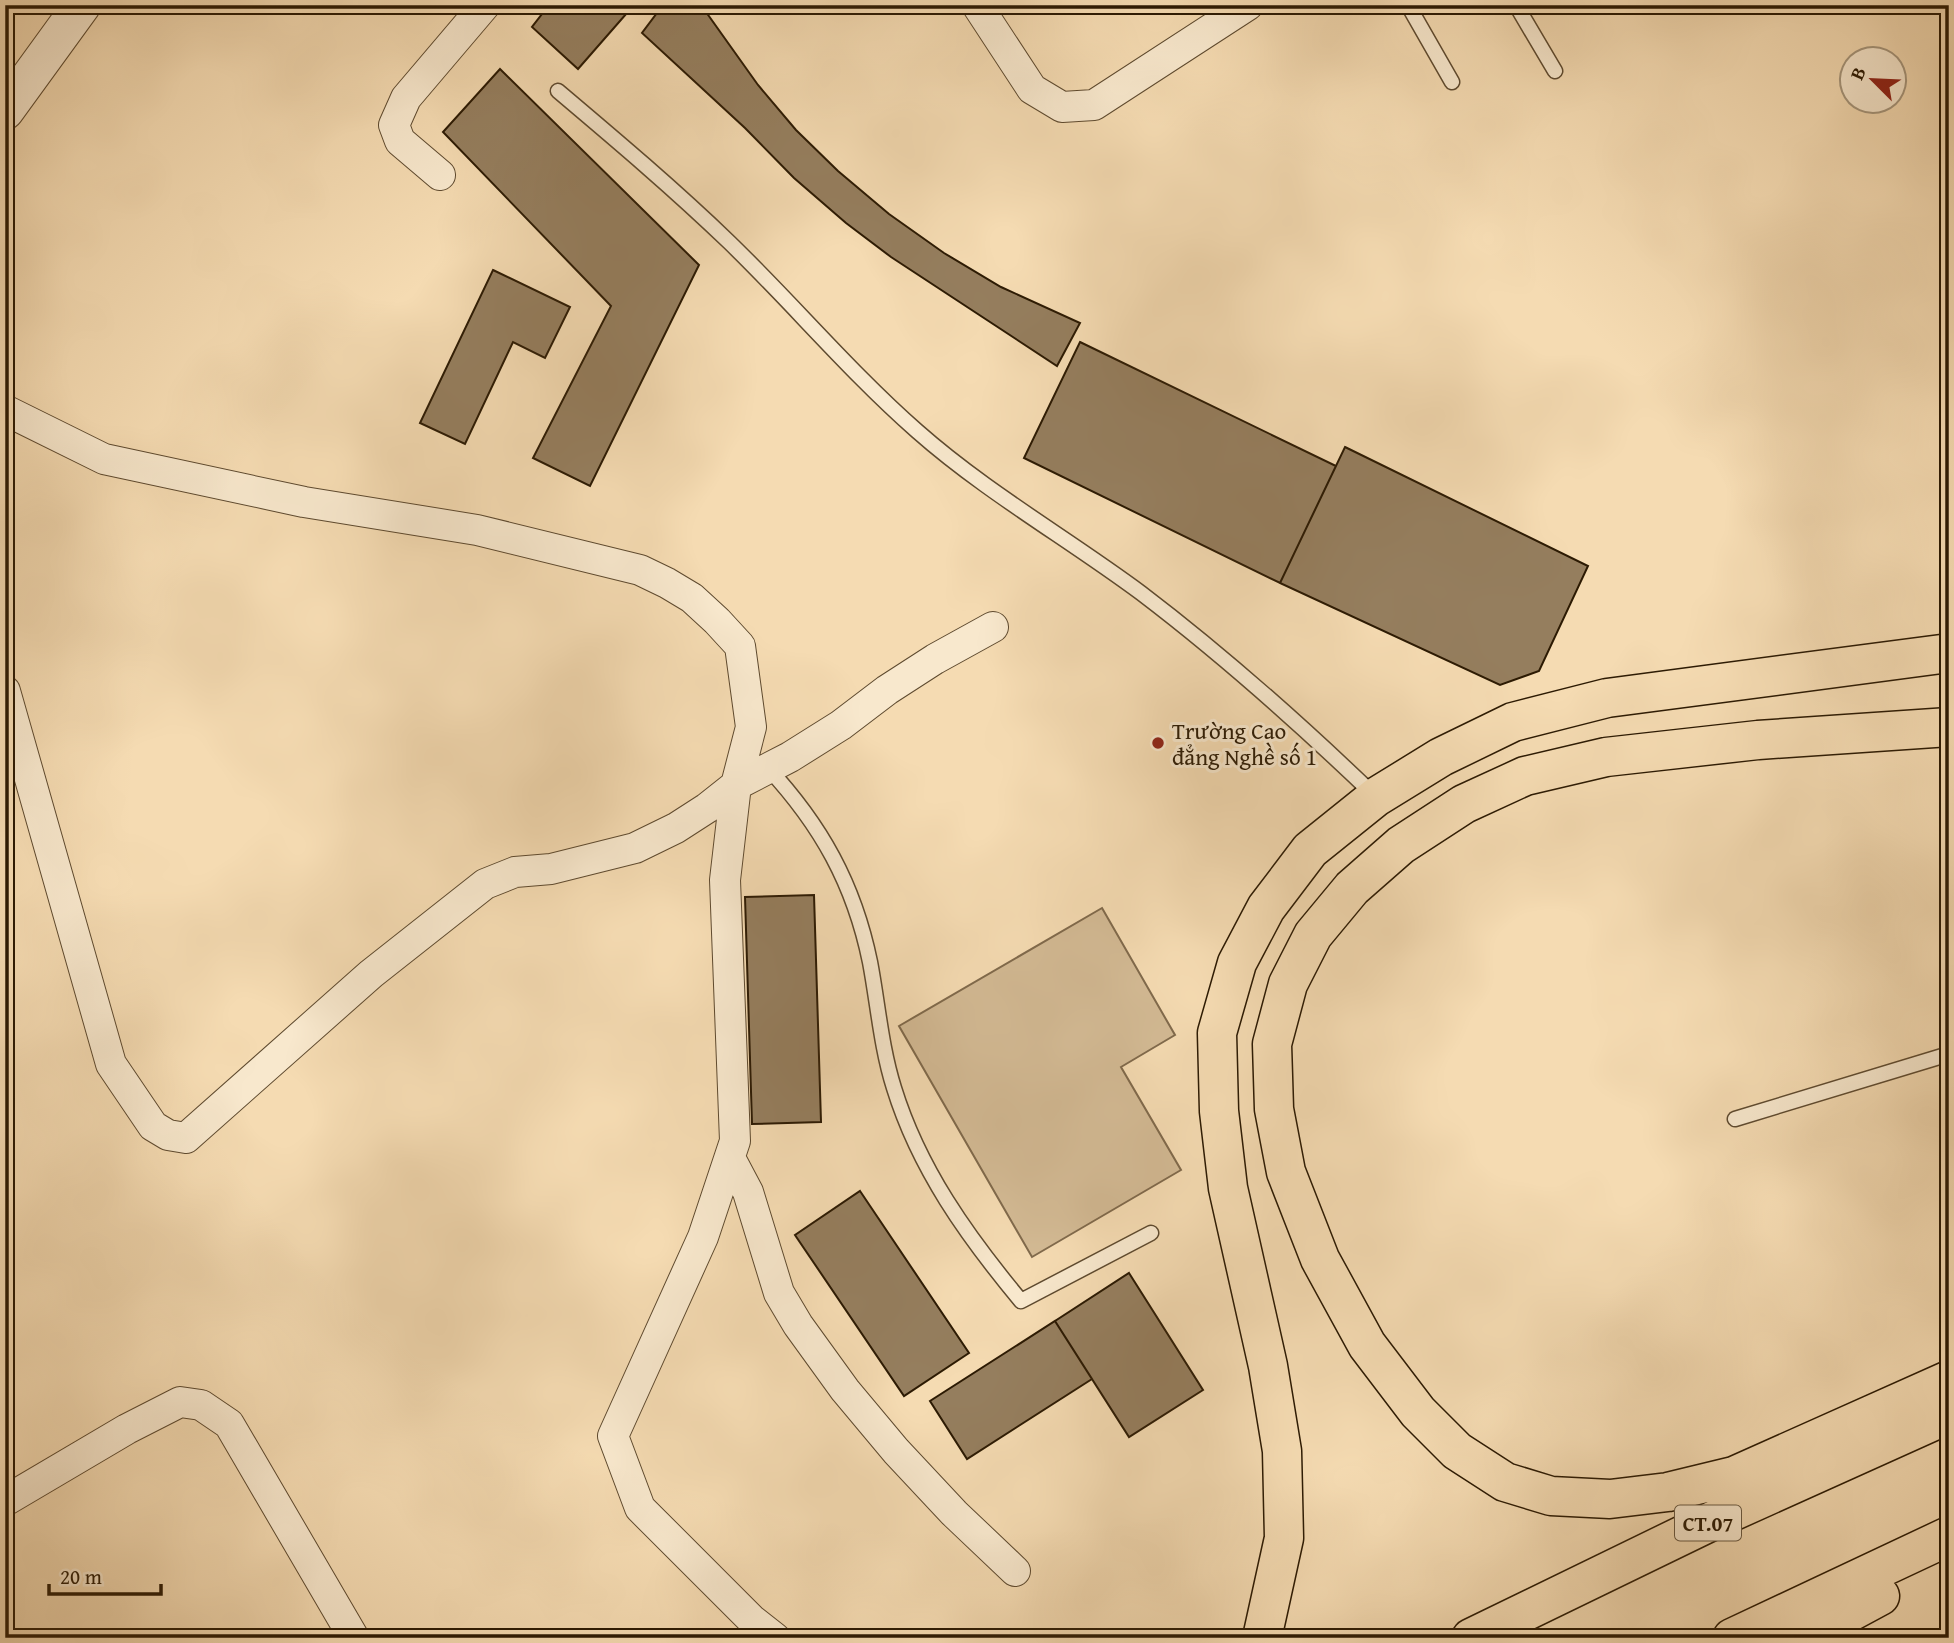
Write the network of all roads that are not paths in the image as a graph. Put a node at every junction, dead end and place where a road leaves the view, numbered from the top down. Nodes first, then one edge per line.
1 (82, 5) edge
2 (485, 5) edge
3 (977, 5) edge
4 (1248, 5) edge
5 (1408, 5) edge
6 (1516, 5) edge
7 (1555, 71) dead end
8 (1452, 82) dead end
9 (558, 91) dead end
10 (5, 111) edge
11 (440, 175) dead end
12 (5, 410) edge
13 (993, 627) dead end
14 (1949, 653) edge
15 (5, 691) edge
16 (1949, 727) edge
17 (767, 767) junction
18 (736, 785) junction
19 (1376, 797) junction
20 (1949, 1054) edge
21 (1735, 1119) dead end
22 (730, 1157) junction
23 (1151, 1233) dead end
24 (1949, 1380) edge
25 (1949, 1414) edge
26 (5, 1501) edge
27 (1949, 1536) edge
28 (1949, 1563) edge
29 (1015, 1571) dead end
30 (354, 1638) edge
31 (775, 1638) edge
32 (1262, 1638) edge
33 (1471, 1638) edge
34 (1732, 1638) edge
35 (1801, 1638) edge

1 - 10 street
2 - 11 street
3 - 4 street
5 - 8 lane
6 - 7 lane
9 - 19 lane
12 - 18 street
13 - 17 street
14 - 19 highway
15 - 18 street
16 - 24 highway
17 - 18 street
17 - 23 lane
18 - 22 street
19 - 32 highway
20 - 21 lane
22 - 29 street
22 - 31 street
25 - 33 highway, CT.07
26 - 30 street
27 - 34 highway
28 - 35 highway

